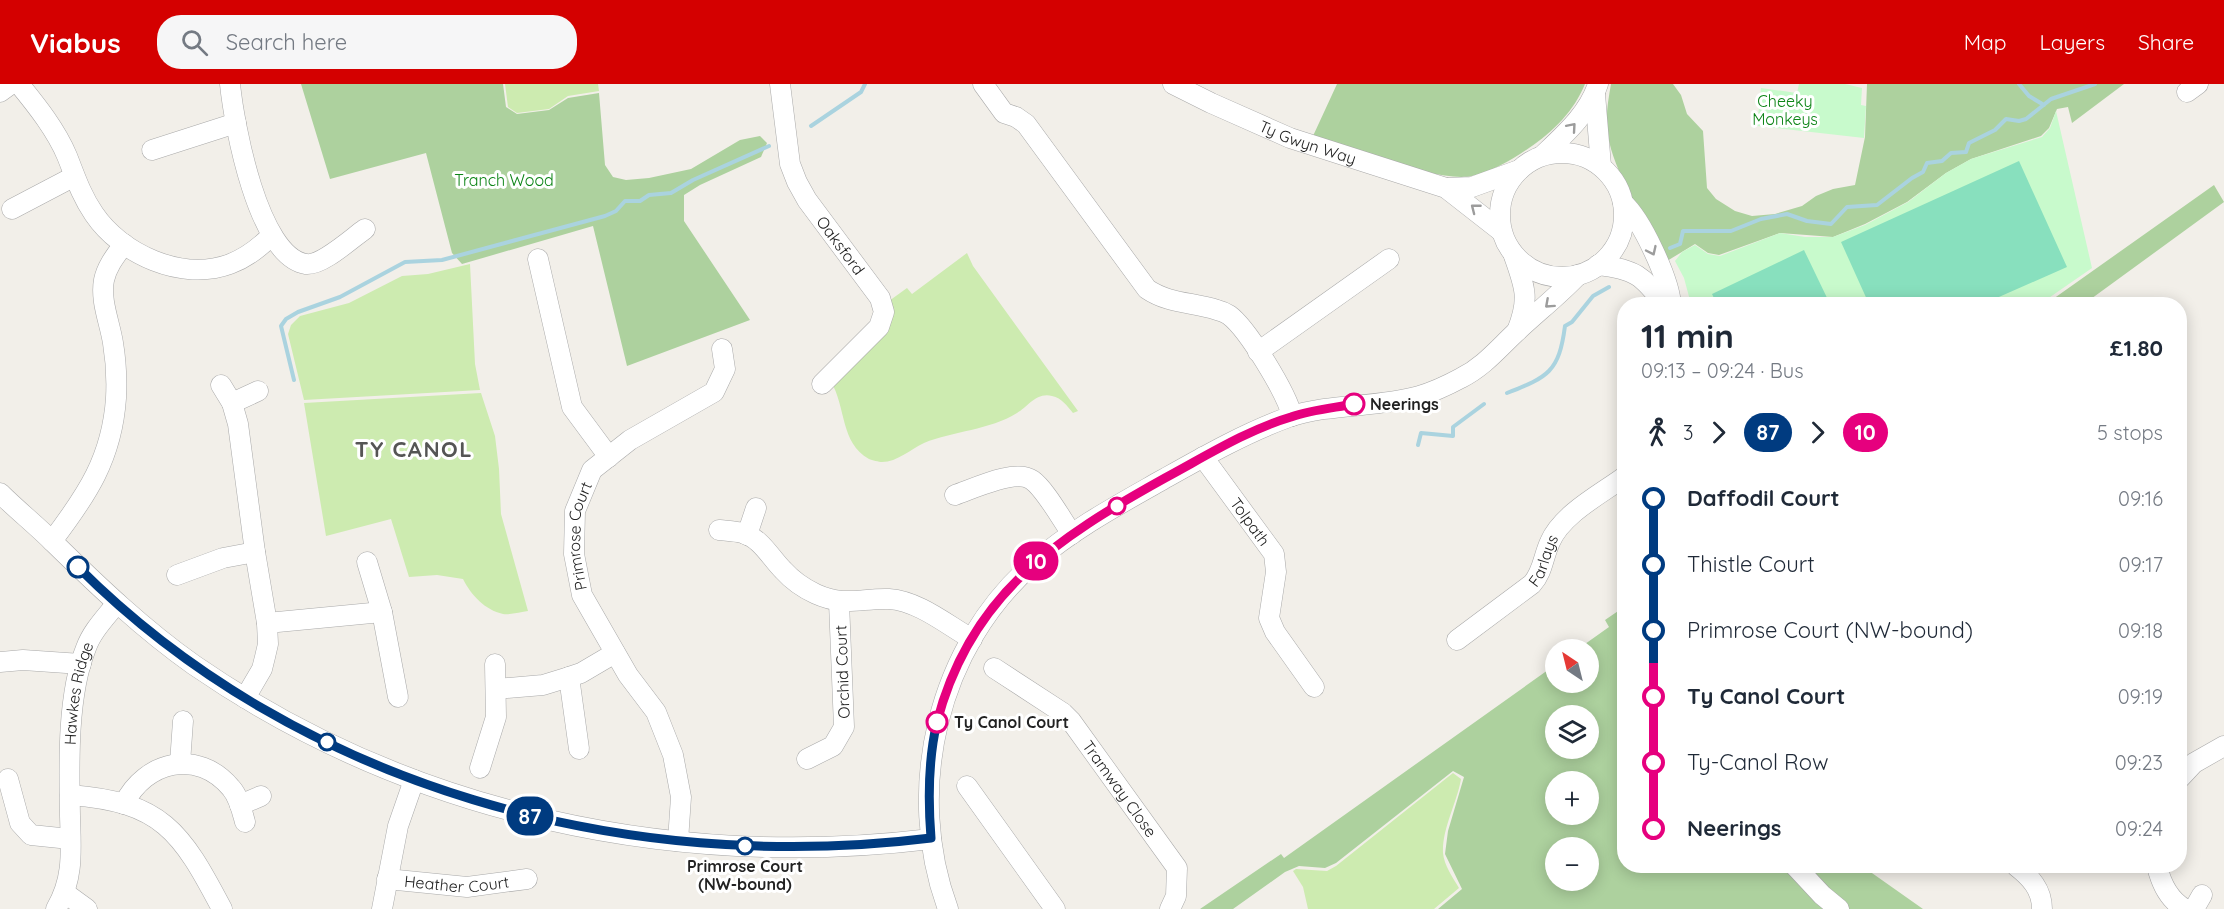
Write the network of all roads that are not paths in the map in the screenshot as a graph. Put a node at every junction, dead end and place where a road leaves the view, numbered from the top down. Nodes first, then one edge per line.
1 (11, 84) edge
2 (19, 84) edge
3 (230, 84) edge
4 (780, 84) edge
5 (983, 84) edge
6 (1176, 85) edge
7 (1596, 89) edge
8 (0, 92) edge
9 (236, 123) junction
10 (152, 150) dead end
11 (1543, 155) junction
12 (1601, 166) junction
13 (1519, 170) junction
14 (73, 177) junction
15 (1446, 188) junction
16 (1623, 203) junction
17 (12, 209) dead end
18 (365, 229) dead end
19 (1501, 231) junction
20 (271, 236) junction
21 (124, 244) junction
22 (1514, 255) junction
23 (538, 259) dead end
24 (1389, 260) dead end
25 (1598, 265) junction
26 (1578, 275) junction
27 (1658, 297) edge
28 (1671, 297) edge
29 (1517, 331) junction
30 (722, 349) dead end
31 (1258, 352) junction
32 (822, 384) dead end
33 (221, 385) dead end
34 (258, 391) dead end
35 (232, 403) junction
36 (1292, 416) junction
37 (609, 457) junction
38 (1203, 457) junction
39 (1617, 482) edge
40 (0, 493) edge
41 (955, 495) dead end
42 (756, 508) dead end
43 (719, 530) dead end
44 (1072, 534) junction
45 (747, 535) junction
46 (52, 541) junction
47 (255, 552) junction
48 (367, 562) dead end
49 (177, 574) dead end
50 (839, 602) junction
51 (117, 603) junction
52 (382, 612) junction
53 (267, 623) junction
54 (972, 639) junction
55 (1458, 640) dead end
56 (615, 653) junction
57 (0, 662) edge
58 (81, 664) junction
59 (495, 664) dead end
60 (994, 668) dead end
61 (569, 677) junction
62 (1314, 687) dead end
63 (496, 689) junction
64 (398, 697) dead end
65 (245, 698) junction
66 (183, 721) dead end
67 (2224, 746) edge
68 (579, 749) dead end
69 (807, 759) dead end
70 (180, 764) junction
71 (480, 768) dead end
72 (2187, 770) edge
73 (8, 779) dead end
74 (414, 780) junction
75 (967, 786) dead end
76 (70, 795) junction
77 (261, 796) dead end
78 (124, 804) junction
79 (931, 838) junction
80 (70, 839) junction
81 (678, 841) junction
82 (1802, 873) edge
83 (2023, 873) edge
84 (2159, 873) edge
85 (387, 879) junction
86 (527, 879) dead end
87 (61, 901) edge
88 (87, 909) edge
89 (222, 909) edge
90 (382, 909) edge
91 (948, 909) edge
92 (1055, 909) edge
93 (1170, 909) edge
94 (1839, 909) edge
95 (2042, 909) edge
96 (2186, 909) edge

1 - 8 street
2 - 14 street
3 - 9 street
4 - 32 street, Oaksford
5 - 31 street
6 - 15 street, Ty Gwyn Way
11 -> 7 street
7 - 12 street
9 - 10 street
9 - 20 street
11 - 12 street
11 - 13 street
12 - 16 street
13 - 15 street, Ty Gwyn Way
13 - 19 street
14 - 17 street
14 - 21 street
19 -> 15 street, Ty Gwyn Way
16 - 25 street
16 -> 28 street
18 - 20 street
19 - 22 street
20 - 21 street
21 - 46 street
22 - 26 street
22 - 29 street
23 - 37 street
24 - 31 street
25 - 26 street
25 - 27 street
26 -> 29 street
29 - 36 street
30 - 37 street, Primrose Court
31 - 36 street
33 - 35 street
34 - 35 street
35 - 47 street
36 - 38 street
37 - 56 street, Primrose Court
38 - 44 street
38 - 62 street, Tolpath
39 - 55 street, Farlays
40 - 46 street
41 - 44 street
42 - 45 street
43 - 45 street
44 - 54 street
45 - 50 street, Orchid Court
46 - 51 street
47 - 49 street
47 - 53 street
48 - 52 street
50 - 54 street, Orchid Court
50 - 69 street, Orchid Court
51 - 58 street, Hawkes Ridge
51 - 65 street
52 - 53 street
52 - 64 street
53 - 65 street
54 - 79 street
56 - 61 street
56 - 81 street, Primrose Court
57 - 58 street
58 - 76 street, Hawkes Ridge
59 - 63 street
60 - 93 street, Tramway Close
61 - 63 street
61 - 68 street
63 - 71 street
65 - 74 street
66 - 70 street
67 - 72 street
70 - 77 street
70 - 78 street
73 - 80 street
74 - 81 street
74 - 85 street, Heather Court
75 - 92 street
76 - 78 street
76 - 80 street, Hawkes Ridge
78 - 89 street
79 - 81 street
79 - 91 street
80 - 87 street, Hawkes Ridge
82 - 94 street
83 - 95 street
84 - 96 street
85 - 86 street, Heather Court
85 - 90 street, Heather Court
87 - 88 street, Hawkes Ridge

